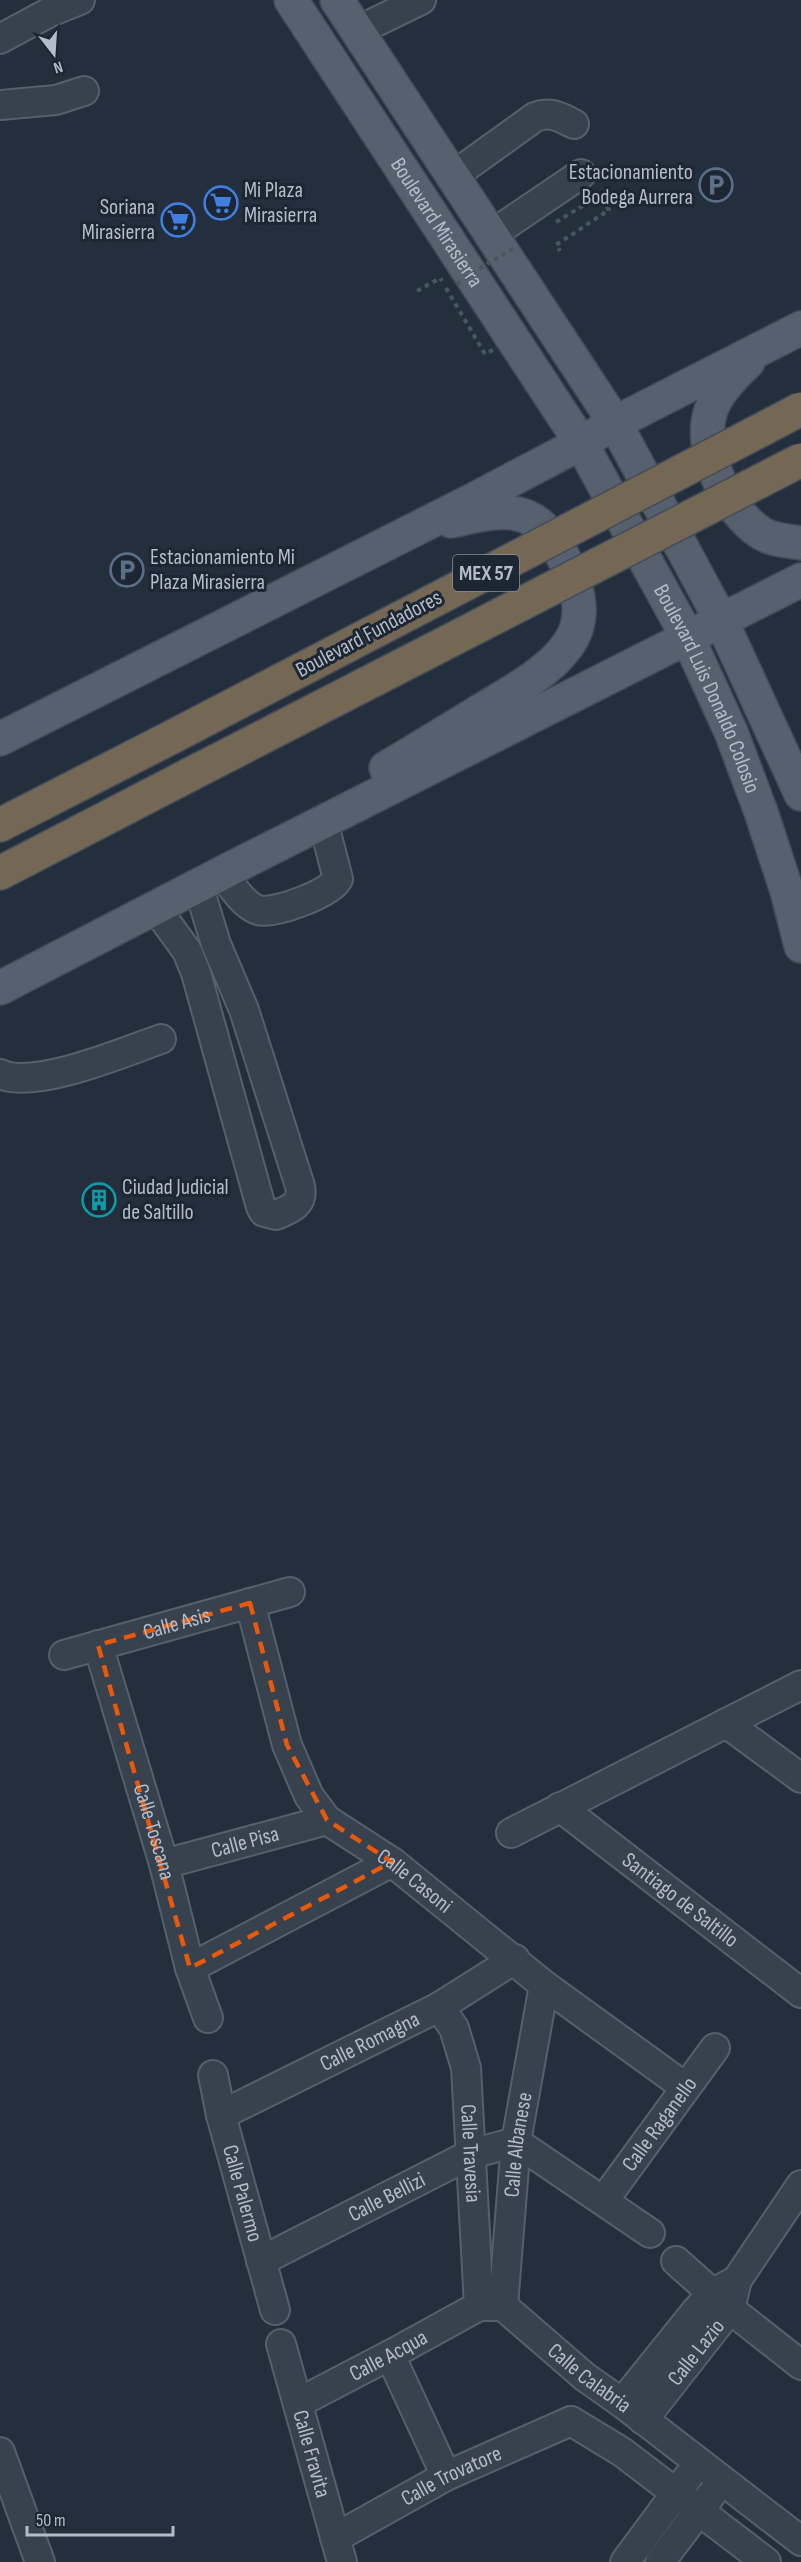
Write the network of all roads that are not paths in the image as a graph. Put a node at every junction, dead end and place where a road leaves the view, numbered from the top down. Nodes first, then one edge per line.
1 (80, 0) edge
2 (291, 0) edge
3 (337, 0) edge
4 (421, 0) edge
5 (357, 31) junction
6 (0, 39) edge
7 (84, 91) dead end
8 (0, 105) edge
9 (574, 124) dead end
10 (580, 174) dead end
11 (453, 176) junction
12 (497, 251) junction
13 (801, 328) edge
14 (767, 345) junction
15 (801, 409) edge
16 (615, 423) junction
17 (581, 443) junction
18 (801, 460) edge
19 (419, 527) junction
20 (801, 543) edge
21 (801, 580) edge
22 (721, 620) junction
23 (688, 638) junction
24 (0, 739) edge
25 (801, 794) edge
26 (323, 821) junction
27 (0, 825) edge
28 (0, 873) edge
29 (218, 875) junction
30 (155, 907) junction
31 (801, 946) edge
32 (0, 988) edge
33 (161, 1039) dead end
34 (0, 1074) edge
35 (290, 1592) dead end
36 (250, 1603) junction
37 (98, 1645) junction
38 (64, 1655) dead end
39 (801, 1684) edge
40 (726, 1723) junction
41 (801, 1778) edge
42 (560, 1807) junction
43 (327, 1820) junction
44 (511, 1833) dead end
45 (392, 1862) junction
46 (164, 1864) junction
47 (515, 1959) junction
48 (190, 1968) junction
49 (544, 1985) junction
50 (801, 1993) edge
51 (438, 2007) junction
52 (208, 2018) dead end
53 (715, 2048) dead end
54 (213, 2075) dead end
55 (685, 2087) junction
56 (221, 2115) junction
57 (516, 2142) junction
58 (471, 2154) junction
59 (801, 2185) edge
60 (604, 2200) junction
61 (650, 2233) dead end
62 (261, 2261) junction
63 (676, 2261) dead end
64 (721, 2302) junction
65 (491, 2306) junction
66 (275, 2310) dead end
67 (281, 2344) dead end
68 (390, 2355) junction
69 (801, 2364) edge
70 (585, 2377) junction
71 (298, 2403) junction
72 (633, 2412) junction
73 (571, 2421) junction
74 (0, 2452) edge
75 (698, 2463) junction
76 (447, 2476) junction
77 (722, 2481) junction
78 (677, 2493) junction
79 (700, 2510) junction
80 (801, 2541) edge
81 (339, 2550) edge
82 (40, 2562) edge
83 (625, 2562) edge
84 (660, 2562) edge
85 (766, 2562) edge

1 - 6 street
2 - 17 main road, Boulevard Mirasierra
3 - 5 main road, Boulevard Mirasierra
4 - 5 street
5 - 11 main road, Boulevard Mirasierra
7 - 8 street
9 - 11 street
10 - 12 street
11 - 12 main road, Boulevard Mirasierra
12 - 16 main road, Boulevard Mirasierra
13 - 14 main road
14 - 16 main road
14 - 20 main road
15 - 27 highway, Boulevard Fundadores / MEX 57, bridge
16 - 17 main road
16 - 22 main road, Boulevard Luis Donaldo Colosio
17 - 19 main road
17 - 23 main road, Boulevard Luis Donaldo Colosio
18 - 28 highway, Boulevard Fundadores / MEX 57, bridge
19 - 24 main road
19 - 29 main road
21 - 22 main road
22 - 23 main road
22 - 25 main road, Boulevard Luis Donaldo Colosio
23 - 26 main road
23 - 31 main road, Boulevard Luis Donaldo Colosio
26 - 29 main road
26 - 29 street
29 - 30 main road
29 - 30 street
30 - 32 main road
33 - 34 street
35 - 36 street, Calle Asis
36 - 37 street, Calle Asis
36 - 43 street, Calle Casoni
37 - 38 street, Calle Asis
37 - 46 street, Calle Toscana
39 - 40 street
40 - 41 street
40 - 42 street
42 - 44 street
42 - 50 street, Santiago de Saltillo
43 - 45 street, Calle Casoni
43 - 46 street, Calle Pisa
45 - 47 street, Calle Casoni
45 - 48 street
46 - 48 street, Calle Toscana
47 - 49 street, Calle Casoni
47 - 51 street, Calle Romagna
48 - 52 street, Calle Toscana
49 - 55 street, Calle Casoni
49 - 57 street, Calle Albanese
51 - 56 street, Calle Romagna
51 - 58 street, Calle Travesia
53 - 55 street, Calle Raganello
54 - 56 street, Calle Palermo
55 - 60 street, Calle Raganello
56 - 62 street, Calle Palermo
57 - 58 street, Calle Bellizi
57 - 60 street
57 - 65 street, Calle Albanese
58 - 62 street, Calle Bellizi
58 - 65 street, Calle Travesia
59 - 64 street, Calle Lazio
60 - 61 street
62 - 66 street, Calle Palermo
63 - 64 street
64 - 69 street
64 - 72 street, Calle Lazio
65 - 68 street, Calle Acqua
65 - 70 street, Calle Calabria
67 - 71 street, Calle Fravita
68 - 71 street, Calle Acqua
68 - 76 street
70 - 72 street, Calle Calabria
70 - 73 street
71 - 81 street, Calle Fravita
72 - 75 street, Calle Calabria
73 - 76 street, Calle Trovatore
73 - 78 street, Calle Calabria
74 - 82 street
75 - 77 street, Calle Calabria
75 - 78 street
76 - 81 street, Calle Trovatore
77 - 79 street
77 - 80 street, Calle Calabria
78 - 79 street, Calle Calabria
78 - 83 street
79 - 84 street
79 - 85 street, Calle Calabria

